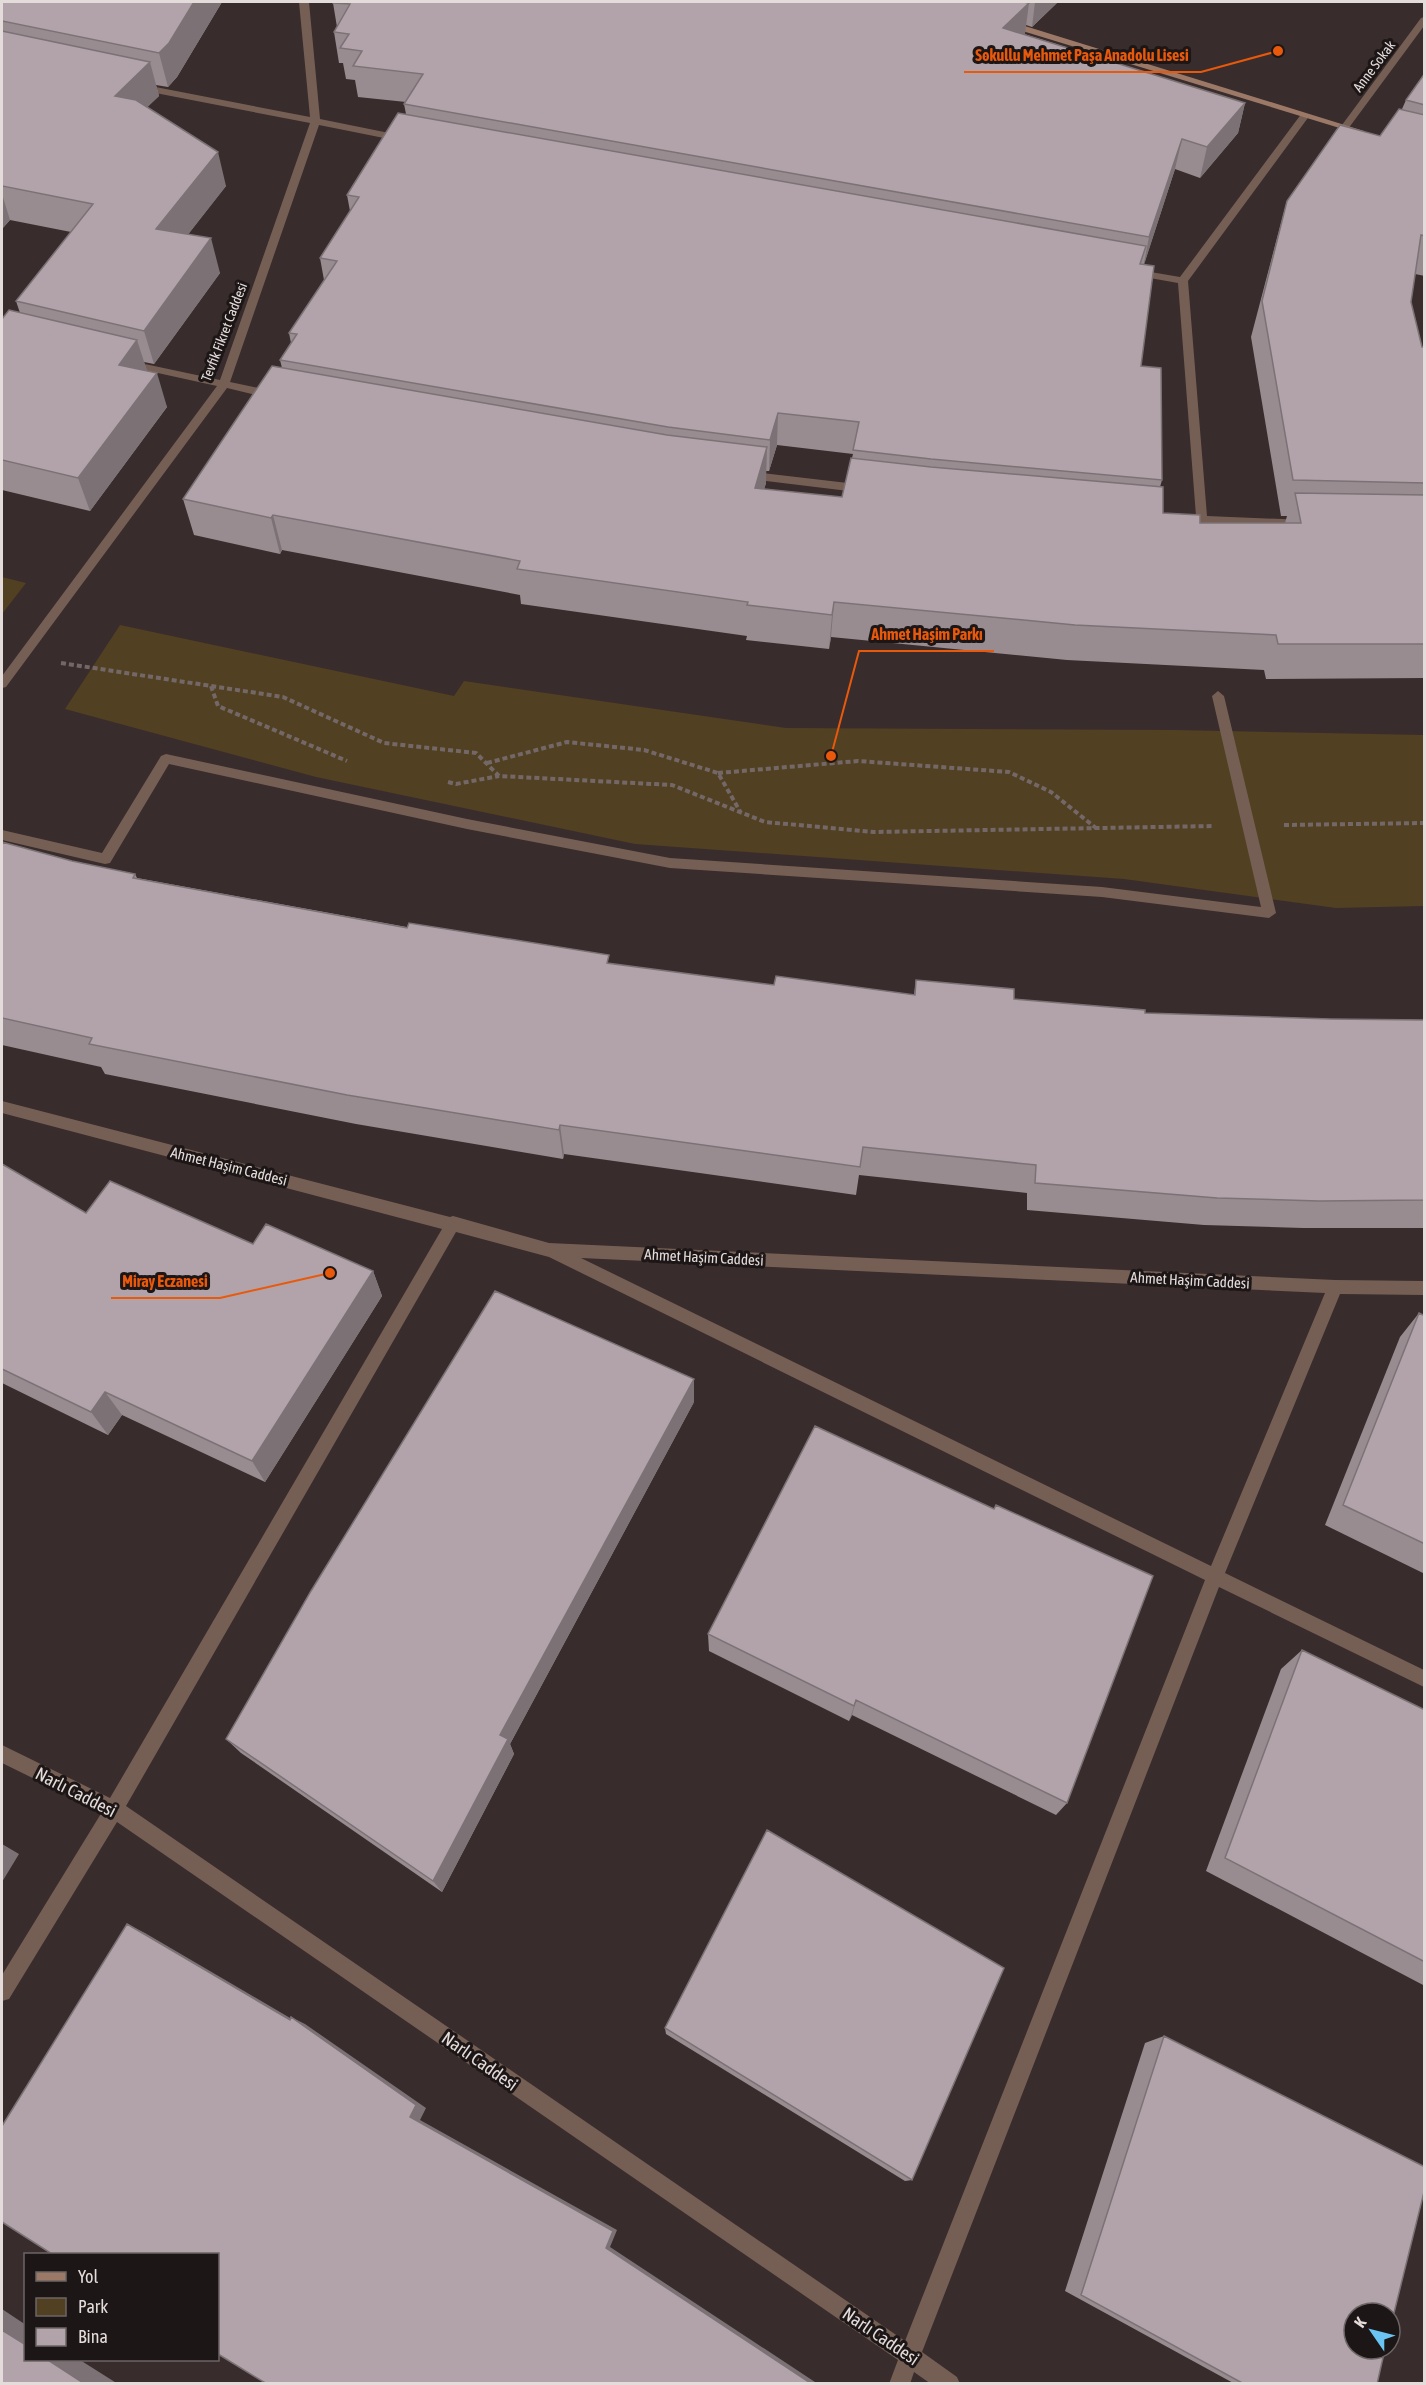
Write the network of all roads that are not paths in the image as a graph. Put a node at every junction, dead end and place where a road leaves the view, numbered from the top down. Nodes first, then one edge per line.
1 (304, 2) edge
2 (990, 19) edge
3 (1425, 20) edge
4 (131, 85) edge
5 (1305, 115) junction
6 (315, 123) junction
7 (1345, 127) junction
8 (1368, 134) edge
9 (421, 142) edge
10 (1124, 270) edge
11 (1183, 281) junction
12 (118, 361) edge
13 (223, 386) junction
14 (282, 396) edge
15 (739, 474) edge
16 (880, 491) edge
17 (1167, 518) edge
18 (1202, 521) junction
19 (1320, 524) edge
20 (2, 684) edge
21 (1218, 696) dead end
22 (2, 835) edge
23 (2, 1107) edge
24 (453, 1223) junction
25 (549, 1250) junction
26 (1335, 1287) junction
27 (1425, 1288) edge
28 (1214, 1578) junction
29 (1425, 1679) edge
30 (2, 1754) edge
31 (114, 1809) junction
32 (2, 1992) edge
33 (910, 2356) junction
34 (899, 2384) edge
35 (950, 2384) edge

1 - 6 street, Tevfik Fikret Caddesi
2 - 5 main road
3 - 7 street, Anne Sokak
4 - 6 street
5 - 7 main road
5 - 11 street
6 - 9 street
6 - 13 street, Tevfik Fikret Caddesi
7 - 8 main road
10 - 11 street
11 - 18 street
12 - 13 street
13 - 14 street
13 - 20 street, Tevfik Fikret Caddesi
15 - 16 street
17 - 18 street
18 - 19 street
21 - 22 street
23 - 24 street, Ahmet Haşim Caddesi
24 - 25 street, Ahmet Haşim Caddesi
24 - 31 street
25 - 26 street, Ahmet Haşim Caddesi
25 - 28 street
26 - 27 street, Ahmet Haşim Caddesi
26 - 28 street
28 - 29 street
28 - 33 street
30 - 31 street, Narlı Caddesi
31 - 32 street
31 - 33 street, Narlı Caddesi
33 - 34 street
33 - 35 street, Narlı Caddesi

